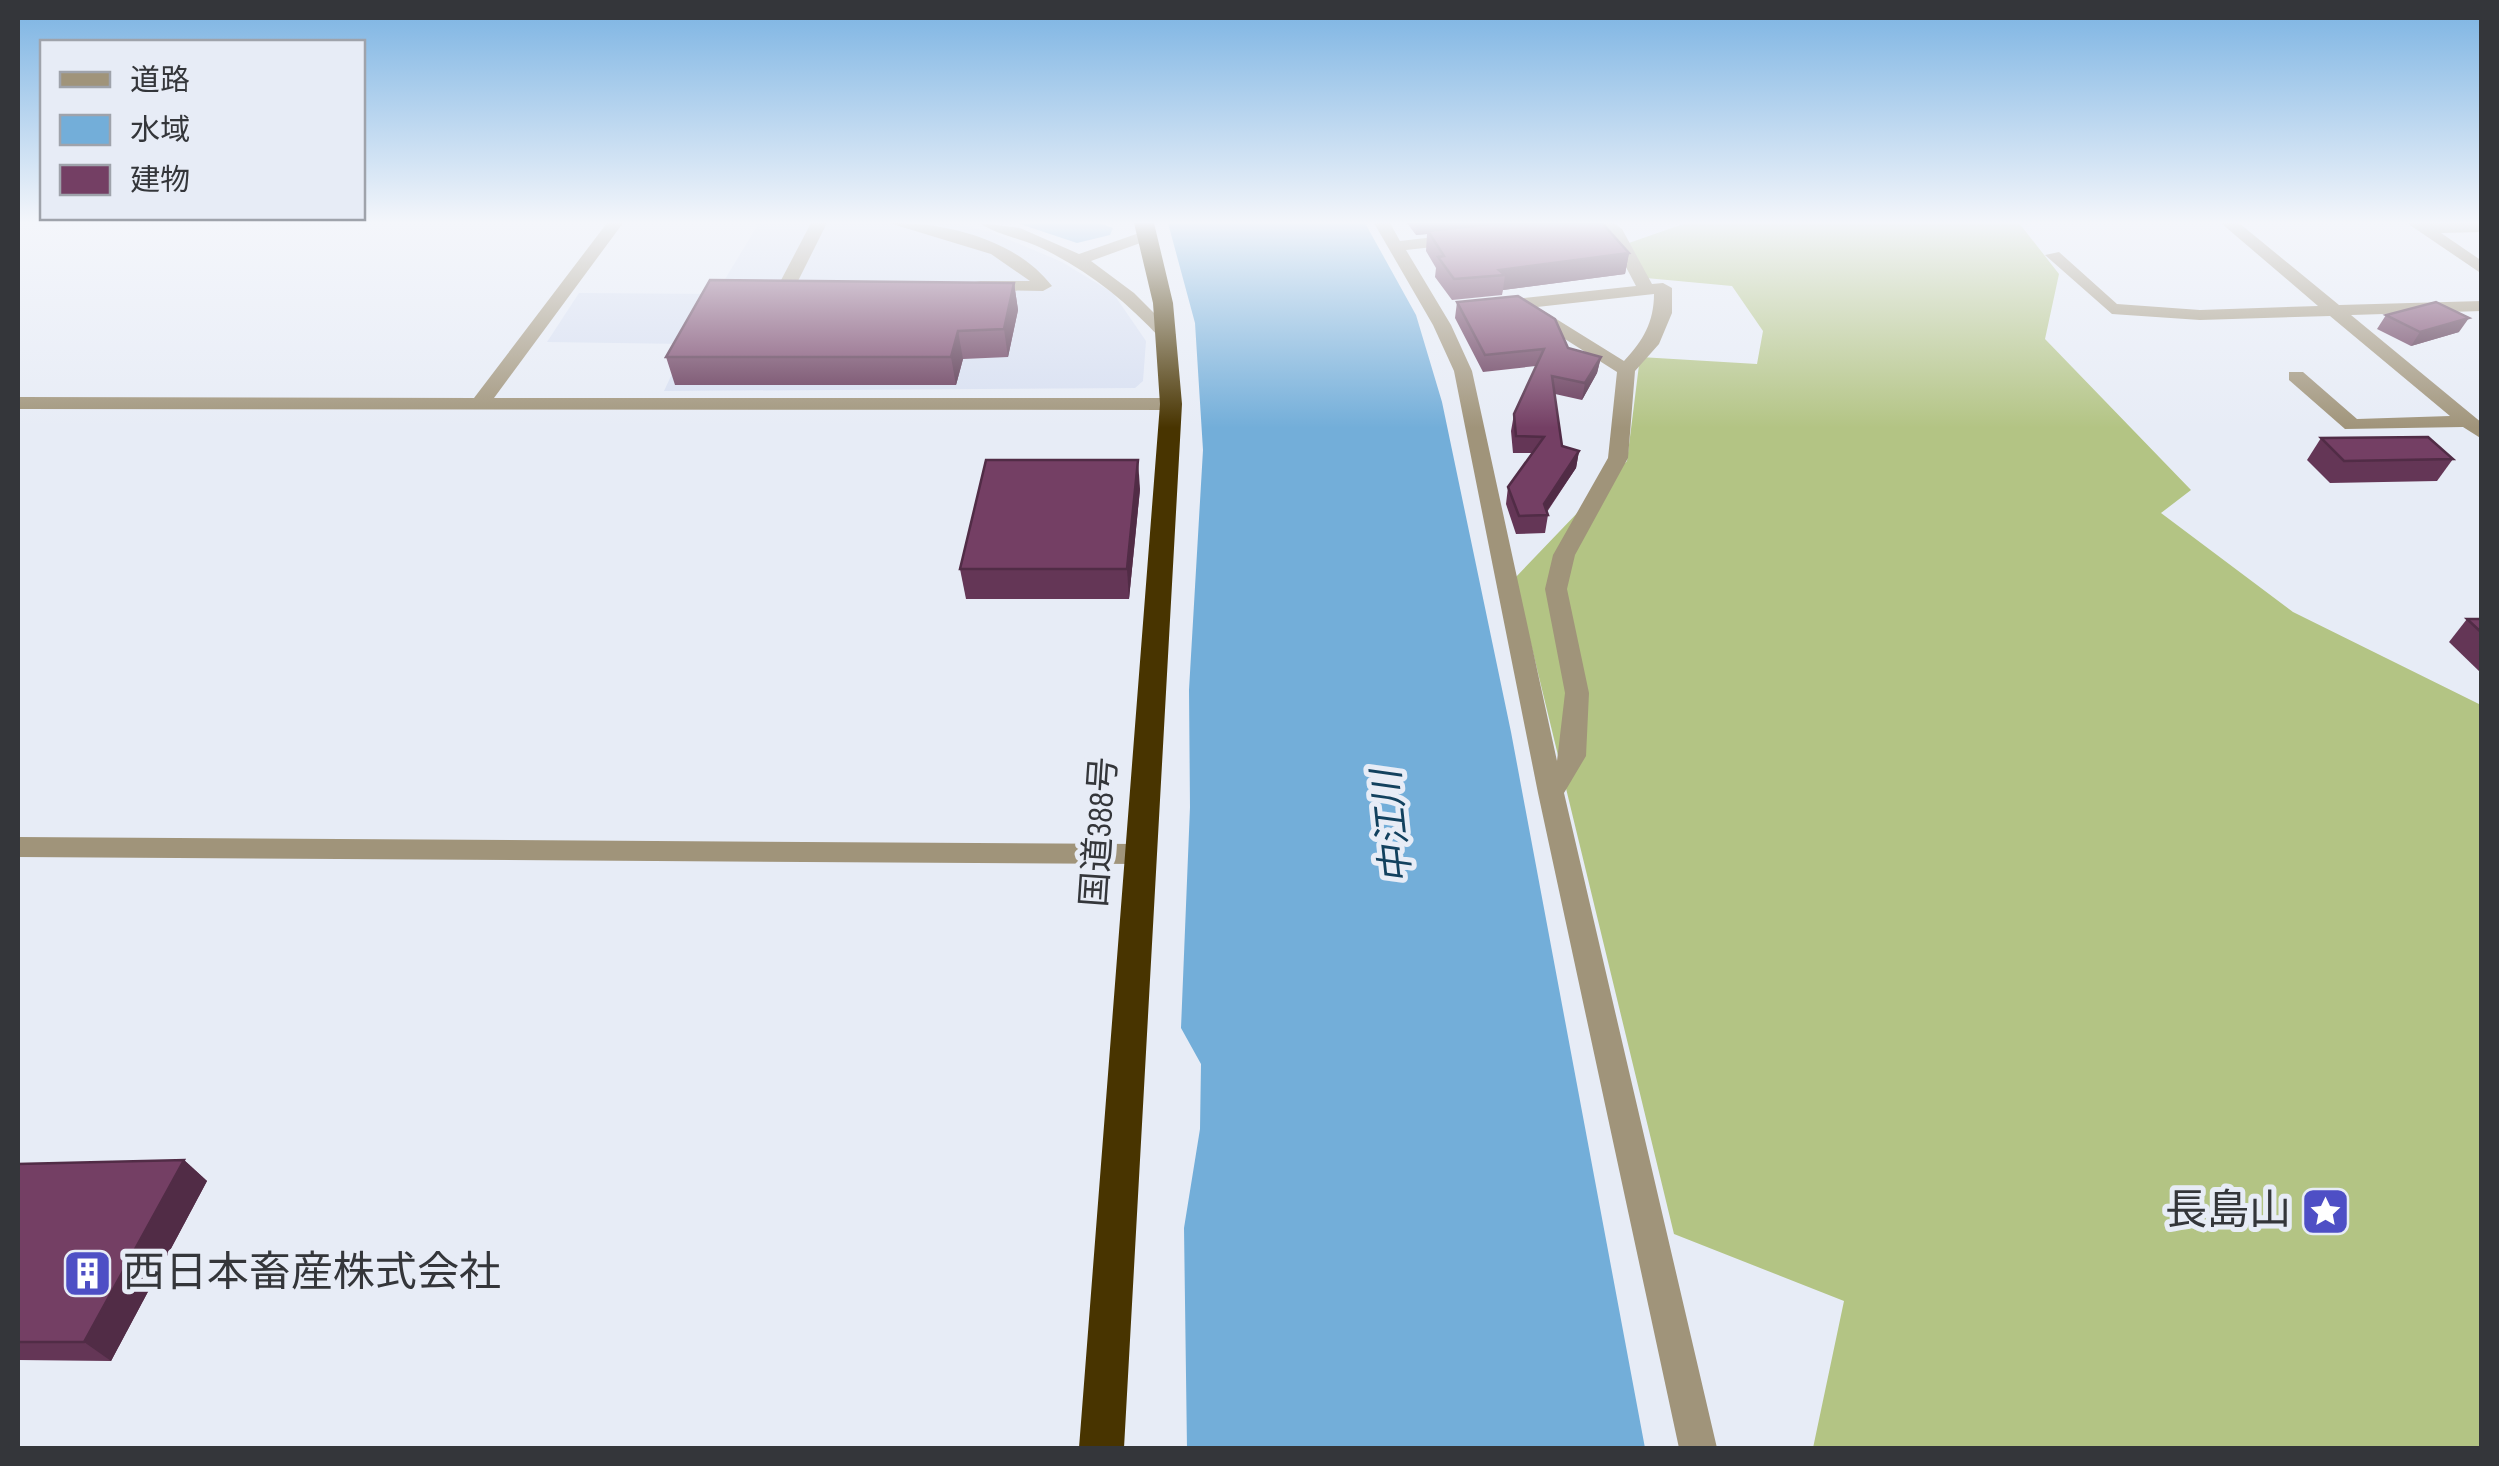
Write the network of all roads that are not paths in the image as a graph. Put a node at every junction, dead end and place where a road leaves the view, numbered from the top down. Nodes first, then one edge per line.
1 (563, 291) edge
2 (1124, 291) edge
3 (1161, 291) edge
4 (1427, 291) edge
5 (1635, 291) edge
6 (1663, 291) edge
7 (2094, 291) edge
8 (2311, 291) edge
9 (1524, 304) junction
10 (2482, 306) edge
11 (1486, 307) edge
12 (2333, 310) junction
13 (1167, 335) junction
14 (1626, 370) junction
15 (2296, 376) dead end
16 (18, 403) edge
17 (480, 404) junction
18 (1171, 404) junction
19 (2477, 428) edge
20 (1550, 794) junction
21 (18, 846) edge
22 (1138, 854) junction
23 (1100, 1448) edge
24 (1698, 1448) edge

1 - 17 street
2 - 13 street
3 - 13 highway, 国道388号
4 - 20 street
5 - 9 street
6 - 14 street
7 - 12 street
8 - 12 street
9 - 11 street
9 - 14 street
10 - 12 street
12 - 19 street
13 - 18 highway, 国道388号
14 - 20 street
15 - 19 street
16 - 17 street
17 - 18 street
18 - 22 highway, 国道388号
20 - 24 street
21 - 22 street
22 - 23 highway, 国道388号

